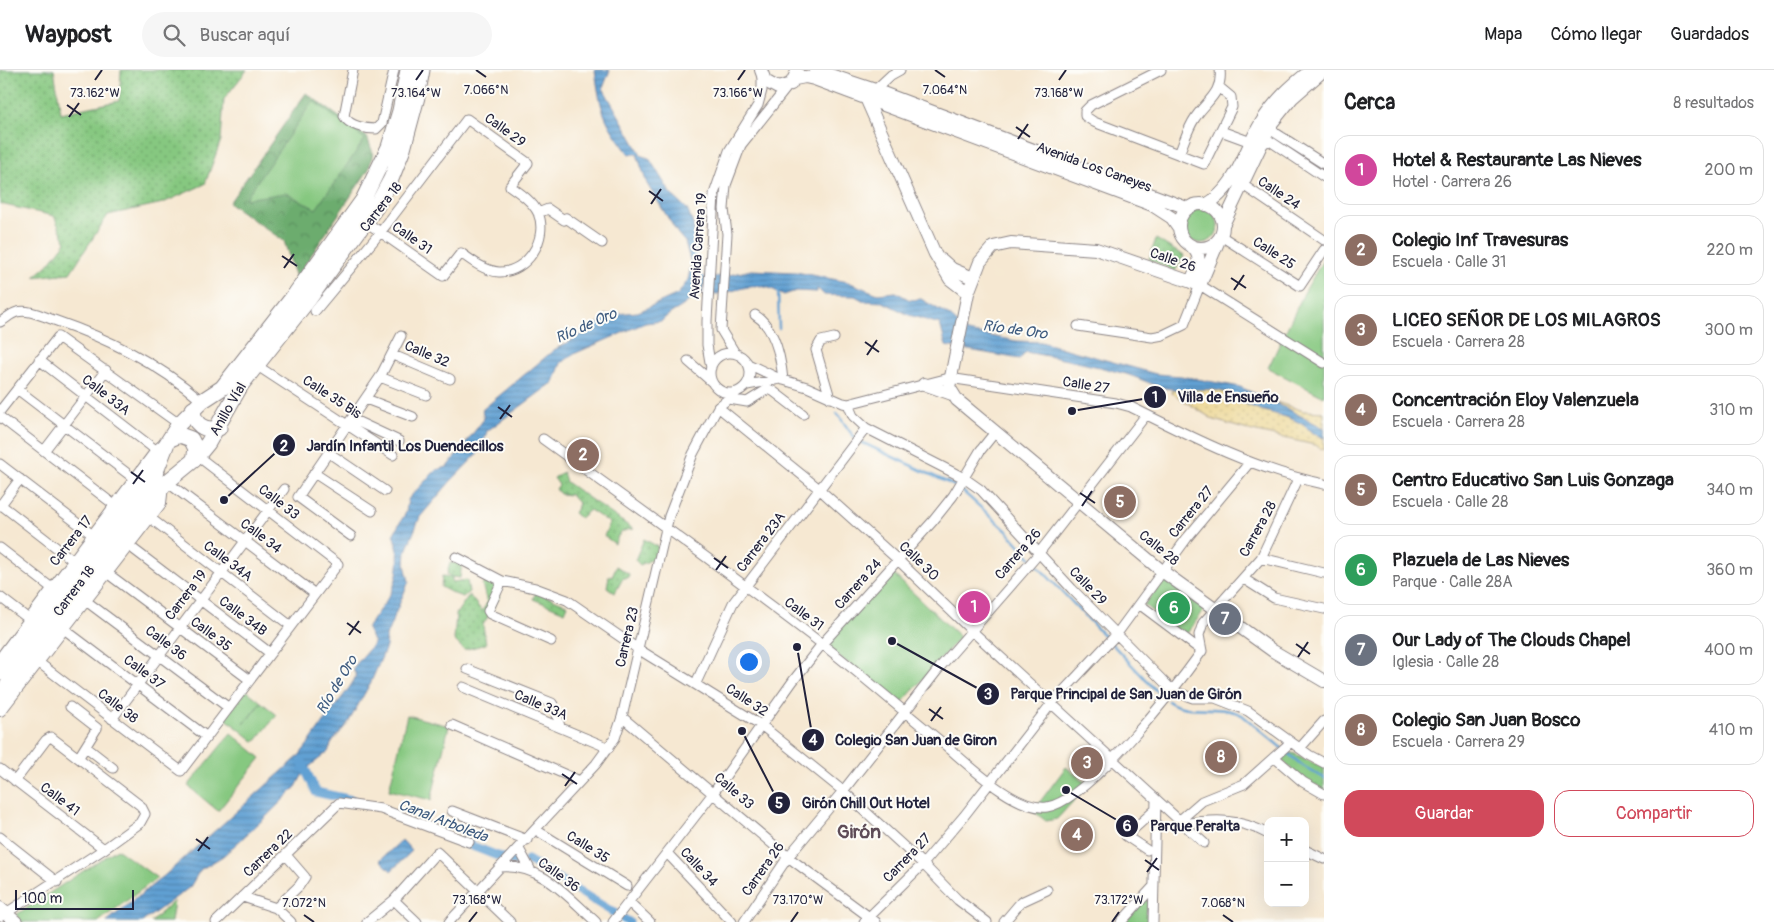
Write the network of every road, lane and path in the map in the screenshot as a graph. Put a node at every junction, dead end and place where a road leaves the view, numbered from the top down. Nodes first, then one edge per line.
1 (353, 70) edge
2 (394, 70) edge
3 (408, 70) edge
4 (422, 70) edge
5 (814, 70) edge
6 (900, 70) edge
7 (1161, 70) edge
8 (1220, 70) edge
9 (1311, 70) edge
10 (1324, 70) edge
11 (762, 73) edge
12 (793, 78) edge
13 (1219, 87) junction
14 (871, 94) junction
15 (467, 119) joint
16 (1271, 124) junction
17 (1222, 131) junction
18 (1255, 143) junction
19 (1179, 154) junction
20 (1324, 164) edge
21 (1324, 177) edge
22 (1243, 185) junction
23 (1206, 204) junction
24 (1187, 208) junction
25 (538, 213) junction
26 (366, 222) junction
27 (1178, 228) junction
28 (380, 232) junction
29 (1221, 234) junction
30 (1324, 240) edge
31 (602, 243) dead end
32 (1191, 246) junction
33 (1324, 250) edge
34 (934, 254) junction
35 (973, 278) junction
36 (1195, 283) junction
37 (966, 298) junction
38 (315, 311) dead end
39 (755, 316) dead end
40 (0, 322) edge
41 (1078, 326) dead end
42 (401, 336) dead end
43 (834, 338) dead end
44 (736, 353) junction
45 (393, 355) junction
46 (39, 360) junction
47 (688, 361) dead end
48 (1324, 363) edge
49 (748, 364) junction
50 (256, 365) junction
51 (711, 368) junction
52 (106, 370) junction
53 (950, 374) junction
54 (380, 377) junction
55 (450, 379) dead end
56 (782, 380) junction
57 (714, 384) junction
58 (747, 384) junction
59 (924, 384) junction
60 (17, 389) junction
61 (737, 392) junction
62 (952, 394) junction
63 (426, 395) dead end
64 (86, 396) junction
65 (830, 398) junction
66 (366, 399) junction
67 (729, 399) junction
68 (848, 404) junction
69 (198, 405) junction
70 (1, 406) edge
71 (718, 407) junction
72 (803, 414) dead end
73 (1146, 415) junction
74 (413, 417) dead end
75 (0, 418) edge
76 (351, 421) junction
77 (179, 424) junction
78 (64, 425) junction
79 (219, 428) junction
80 (996, 431) junction
81 (863, 432) junction
82 (543, 439) dead end
83 (399, 441) dead end
84 (165, 444) junction
85 (44, 451) junction
86 (329, 453) junction
87 (393, 455) dead end
88 (199, 460) junction
89 (1250, 462) junction
90 (0, 464) edge
91 (314, 473) junction
92 (20, 479) junction
93 (1298, 479) junction
94 (136, 480) junction
95 (963, 481) junction
96 (165, 484) junction
97 (1324, 484) edge
98 (818, 488) junction
99 (284, 489) dead end
100 (385, 491) dead end
101 (1080, 502) junction
102 (0, 505) edge
103 (117, 507) junction
104 (268, 511) junction
105 (372, 511) dead end
106 (149, 517) junction
107 (666, 528) junction
108 (94, 536) junction
109 (351, 536) dead end
110 (245, 541) junction
111 (128, 545) junction
112 (0, 548) edge
113 (1038, 556) junction
114 (456, 557) dead end
115 (1261, 558) junction
116 (898, 560) junction
117 (75, 562) junction
118 (1162, 571) junction
119 (1324, 572) edge
120 (107, 573) junction
121 (220, 573) junction
122 (1244, 579) junction
123 (502, 581) junction
124 (745, 586) junction
125 (53, 589) junction
126 (315, 594) junction
127 (0, 597) edge
128 (200, 600) junction
129 (86, 601) junction
130 (1139, 604) junction
131 (1213, 609) junction
132 (1324, 609) edge
133 (30, 620) junction
134 (291, 626) junction
135 (179, 627) junction
136 (64, 629) junction
137 (970, 630) junction
138 (1115, 637) junction
139 (551, 641) dead end
140 (822, 644) junction
141 (638, 649) junction
142 (1202, 651) junction
143 (2, 653) edge
144 (270, 653) junction
145 (158, 655) junction
146 (38, 662) junction
147 (467, 669) dead end
148 (0, 673) edge
149 (250, 680) junction
150 (1324, 681) edge
151 (696, 683) junction
152 (138, 684) junction
153 (463, 687) dead end
154 (0, 694) edge
155 (1171, 694) junction
156 (1051, 704) junction
157 (70, 708) dead end
158 (229, 708) junction
159 (0, 710) edge
160 (905, 712) junction
161 (622, 717) junction
162 (112, 719) junction
163 (1324, 721) edge
164 (452, 725) dead end
165 (761, 725) junction
166 (560, 727) junction
167 (207, 738) junction
168 (1289, 744) junction
169 (86, 747) junction
170 (609, 748) junction
171 (1300, 748) junction
172 (1275, 756) junction
173 (79, 757) junction
174 (1111, 759) junction
175 (1324, 763) edge
176 (113, 768) dead end
177 (0, 769) edge
178 (15, 781) junction
179 (580, 781) junction
180 (989, 782) junction
181 (843, 791) junction
182 (714, 792) junction
183 (1324, 794) edge
184 (1156, 804) junction
185 (452, 811) dead end
186 (1181, 822) junction
187 (536, 830) junction
188 (1264, 832) edge
189 (0, 837) edge
190 (526, 840) junction
191 (469, 842) dead end
192 (1204, 843) dead end
193 (104, 849) junction
194 (519, 849) junction
195 (1147, 850) dead end
196 (1309, 852) edge
197 (667, 853) junction
198 (286, 855) junction
199 (788, 857) junction
200 (1324, 859) edge
201 (923, 864) junction
202 (500, 867) junction
203 (530, 869) junction
204 (58, 882) junction
205 (627, 886) dead end
206 (1153, 887) junction
207 (1048, 890) dead end
208 (477, 891) junction
209 (243, 897) junction
210 (394, 900) junction
211 (628, 902) junction
212 (276, 908) junction
213 (6, 915) edge
214 (869, 920) edge
215 (216, 922) edge
216 (291, 922) edge
217 (367, 922) edge
218 (418, 922) edge
219 (449, 922) edge
220 (510, 922) edge
221 (596, 922) edge
222 (613, 922) edge
223 (650, 922) edge
224 (732, 922) edge
225 (744, 922) edge
226 (987, 922) edge
227 (1004, 922) edge
228 (1121, 922) edge
229 (1154, 922) edge

1 - 2 street
3 - 69 highway, Anillo Víal
4 - 26 highway, Anillo Víal
5 - 14 street, Avenida Los Caneyes
6 - 14 street
7 - 19 street
8 - 13 street
9 - 18 street
10 - 16 street
11 - 12 street, Avenida Los Caneyes
11 - 51 street, Avenida Carrera 19
12 - 14 street, Avenida Los Caneyes
12 - 44 street, Avenida Carrera 19
13 - 17 street
13 - 19 street
14 - 24 street, Avenida Los Caneyes
14 - 27 street, Avenida Los Caneyes
14 - 34 street
15 - 25 street, Calle 29
15 - 28 street, Carrera 18
16 - 18 street
16 - 20 street
17 - 18 street
17 - 19 street
18 - 21 street
18 - 22 street
18 - 23 street
22 - 29 street
22 - 30 street, Calle 24
23 - 24 street
23 - 29 street
24 - 27 street
25 - 28 street, Calle 31
25 - 31 street
26 - 28 street, Calle 31
26 - 50 highway, Anillo Víal
27 - 32 street
28 - 38 street, Carrera 18
29 - 32 street
29 - 33 street, Calle 25
29 - 36 street
32 - 36 street
34 - 35 street
34 - 37 street
35 - 36 street, Calle 26
35 - 37 street
36 - 41 street
36 - 48 street, Calle 26
37 - 53 street
39 - 56 street
40 - 69 street
42 - 45 street
43 - 65 street
44 - 49 street
44 - 51 street
45 - 54 street
45 - 55 street, Calle 32
46 - 52 street
46 - 60 street
46 - 64 street, Calle 33A
47 - 57 street
49 - 56 street
49 - 58 street
50 - 76 street, Calle 35 Bis
50 - 79 highway, Anillo Víal
51 - 57 street
52 - 64 street
52 - 77 street
53 - 59 street
53 - 62 street
53 - 73 street, Calle 27
54 - 63 street
54 - 66 street
56 - 58 street
56 - 65 street
57 - 61 street
57 - 71 street
58 - 61 street
59 - 62 street
59 - 68 street
60 - 70 street
60 - 78 street
61 - 67 street, Carrera 23
62 - 80 street, Calle 28
64 - 78 street
64 - 84 street, Calle 33A
65 - 68 street
66 - 74 street
66 - 76 street
67 - 71 street, Carrera 23
67 - 72 street
68 - 81 street, Calle 29
69 - 77 highway, Anillo Víal
69 - 79 highway
71 - 98 street, Calle 30
71 - 107 street, Carrera 23
73 - 89 street, Calle 27
73 - 101 street, Carrera 26
75 - 85 street
76 - 83 street
76 - 86 street
76 - 87 street, Calle 35 Bis
77 - 84 highway, Anillo Víal
78 - 85 street
78 - 94 street
79 - 88 highway, Anillo Víal
80 - 95 street, Carrera 24
80 - 101 street, Calle 28
81 - 95 street, Calle 29
81 - 98 street, Carrera 23A
82 - 107 street, Calle 31
84 - 88 highway
84 - 94 street, Carrera 17
84 - 148 highway, Anillo Víal
85 - 103 street
86 - 91 street
86 - 100 street
88 - 96 highway, Anillo Víal
88 - 104 street, Calle 33
89 - 93 street, Calle 27
89 - 118 street, Carrera 27
90 - 92 street
91 - 105 street
91 - 109 street
92 - 102 street
92 - 108 street
93 - 97 street, Calle 27
93 - 115 street, Carrera 28
94 - 103 street, Carrera 17
95 - 113 street, Calle 29
95 - 116 street, Carrera 24
96 - 106 street, Carrera 18
96 - 110 street, Calle 34
96 - 154 highway, Anillo Víal
98 - 116 street, Calle 30
98 - 124 street, Carrera 23A
99 - 104 street, Carrera 19
101 - 113 street, Carrera 26
101 - 118 street, Calle 28
102 - 117 street
103 - 108 street, Carrera 17
104 - 110 street, Carrera 19
104 - 126 street, Calle 33
106 - 111 street, Carrera 18
106 - 121 street, Calle 34A
107 - 124 street, Calle 31
107 - 141 street, Carrera 23
108 - 117 street, Carrera 17
110 - 121 street, Carrera 19
110 - 126 street, Calle 34
111 - 120 street, Carrera 18
111 - 128 street, Calle 34B
112 - 125 street
113 - 137 street, Carrera 26
113 - 138 street, Calle 29
114 - 123 street, Calle 32
115 - 119 street
115 - 122 street, Carrera 28
116 - 137 street, Calle 30
116 - 140 street, Carrera 24
117 - 125 street, Carrera 17
118 - 130 street, Carrera 27
118 - 131 street, Calle 28
120 - 129 street, Carrera 18
120 - 135 street, Calle 35
121 - 128 street, Carrera 19
121 - 134 street, Calle 34A
122 - 131 street, Carrera 28
122 - 132 street
123 - 139 street
123 - 141 street, Calle 32
124 - 140 street, Calle 31
124 - 151 street, Carrera 23A
125 - 133 street, Carrera 17
126 - 134 street
127 - 133 street
128 - 135 street, Carrera 19
128 - 144 street, Calle 34B
129 - 136 street, Carrera 18
129 - 145 street, Calle 36
130 - 138 street, Carrera 27
130 - 142 street
131 - 142 street, Carrera 28
131 - 150 street, Calle 28
133 - 143 street, Carrera 17
134 - 144 street
135 - 145 street, Carrera 19
135 - 149 street, Calle 35
136 - 146 street, Carrera 18
136 - 152 street, Calle 37
137 - 156 street, Calle 30
137 - 160 street, Carrera 26
138 - 155 street, Calle 29
138 - 156 street, Carrera 27
140 - 160 street, Calle 31
140 - 165 street, Carrera 24
141 - 151 street, Calle 32
141 - 161 street, Carrera 23
142 - 155 street
144 - 149 street
145 - 152 street, Carrera 19
145 - 158 street, Calle 36
146 - 159 street, Carrera 18
146 - 162 street, Calle 38
147 - 166 street
149 - 158 street
151 - 165 street, Calle 32
152 - 162 street, Carrera 19
152 - 167 street, Calle 37
153 - 166 street, Calle 33A
155 - 168 street, Calle 29
155 - 174 street
156 - 174 street, Calle 30
156 - 180 street, Carrera 27
157 - 169 street
158 - 167 street
160 - 180 street, Calle 31
160 - 181 street, Carrera 26
161 - 170 street, Carrera 23
161 - 182 street, Calle 33
162 - 167 street, Calle 38
163 - 171 street
164 - 179 street
165 - 181 street, Calle 32
165 - 182 street, Carrera 24
166 - 170 street, Calle 33A
168 - 171 street, Calle 29
168 - 172 street
169 - 173 street
169 - 176 street
170 - 179 street, Carrera 23
171 - 175 street, Calle 29
172 - 183 street
172 - 186 street
173 - 178 street
173 - 193 street
174 - 180 street, Calle 31
174 - 184 street, Calle 30
177 - 178 street, Calle 41
178 - 193 street, Calle 41
179 - 187 street, Carrera 23
180 - 201 street, Carrera 27
181 - 199 street, Carrera 26
181 - 201 street, Calle 32
182 - 197 street, Carrera 24
182 - 199 street, Calle 33
184 - 186 street, Calle 30
184 - 195 street
184 - 206 street
185 - 190 street
186 - 188 street
186 - 192 street, Calle 30
187 - 190 street, Carrera 23
187 - 205 street, Calle 35
189 - 204 street
190 - 194 street, Carrera 23
191 - 198 street, Carrera 22
193 - 204 street
194 - 202 street, Carrera 23
194 - 203 street
196 - 200 street
197 - 211 street, Carrera 24
197 - 224 street, Calle 34
198 - 209 street, Carrera 22
198 - 212 street
199 - 214 street, Calle 33
199 - 225 street, Carrera 26
201 - 214 street, Carrera 27
201 - 226 street, Calle 32
202 - 203 street, Calle 36
202 - 208 street, Carrera 23
203 - 221 street, Calle 36
204 - 213 street
206 - 228 street
206 - 229 street
207 - 227 street
208 - 210 street
208 - 219 street, Carrera 23
208 - 220 street
209 - 212 street
209 - 215 street, Carrera 22
210 - 217 street
210 - 218 street
211 - 222 street, Carrera 24
211 - 223 street
212 - 216 street

